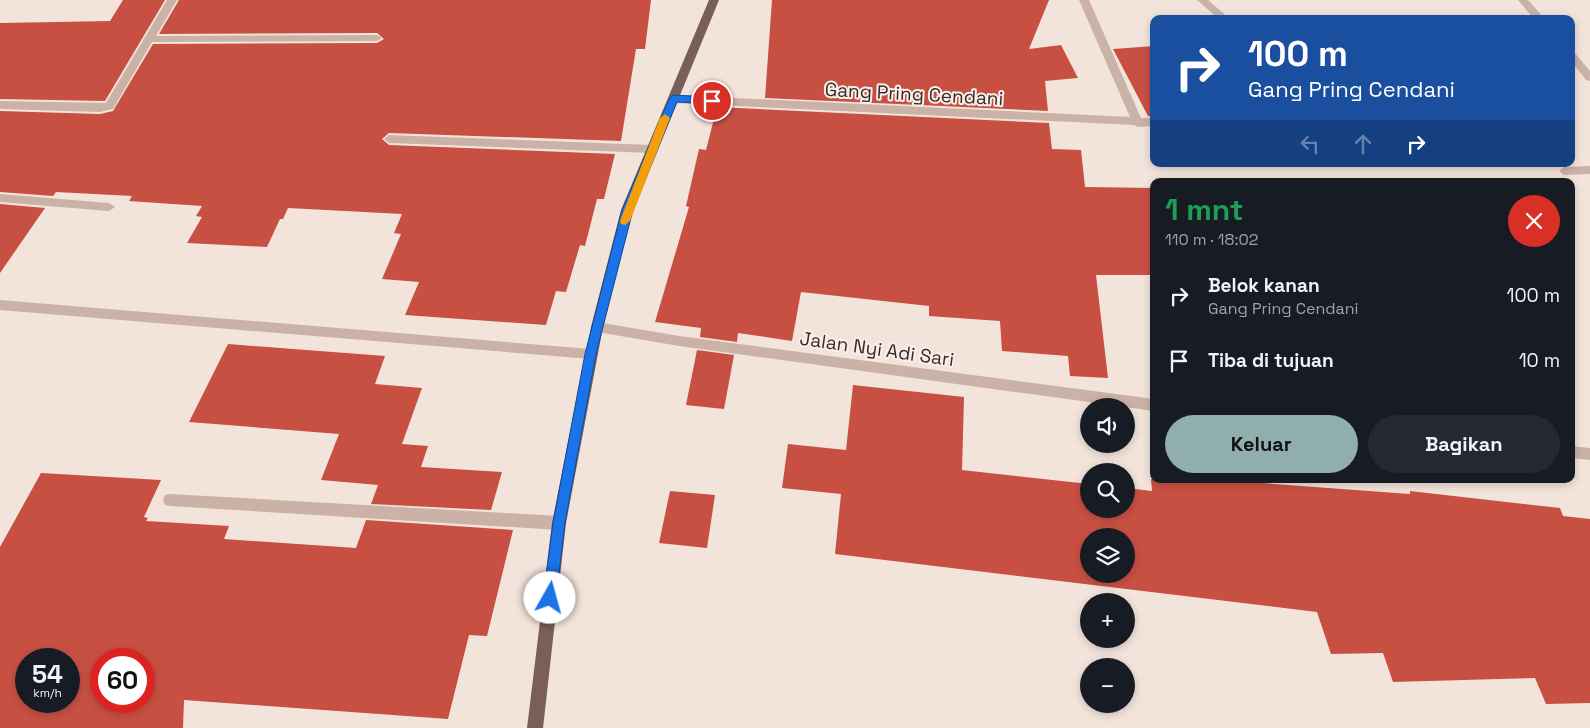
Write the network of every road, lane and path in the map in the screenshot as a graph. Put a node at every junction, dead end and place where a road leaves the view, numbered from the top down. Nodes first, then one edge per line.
1 (172, 0) edge
2 (714, 0) edge
3 (1084, 0) edge
4 (1202, 0) edge
5 (1523, 0) edge
6 (1220, 15) edge
7 (1536, 15) edge
8 (377, 38) dead end
9 (149, 39) junction
10 (1575, 59) edge
11 (1590, 78) edge
12 (673, 99) junction
13 (0, 105) edge
14 (1150, 122) edge
15 (1138, 123) junction
16 (389, 139) dead end
17 (651, 149) junction
18 (1590, 170) edge
19 (1564, 171) dead end
20 (0, 198) edge
21 (109, 207) dead end
22 (0, 305) edge
23 (597, 327) junction
24 (590, 354) junction
25 (1150, 404) edge
26 (1575, 452) edge
27 (1590, 454) edge
28 (170, 500) dead end
29 (559, 523) junction
30 (535, 728) edge

1 - 9 street
2 - 12 main road
3 - 15 street
4 - 6 street
5 - 7 street
8 - 9 street
9 - 13 street
10 - 11 street
12 - 15 street, Gang Pring Cendani
12 - 17 main road
14 - 15 street, Gang Pring Cendani
16 - 17 street
17 - 23 main road
18 - 19 street
20 - 21 street
22 - 24 street
23 - 24 main road
23 - 25 street, Jalan Nyi Adi Sari
24 - 29 main road
26 - 27 street
28 - 29 street
29 - 30 main road

